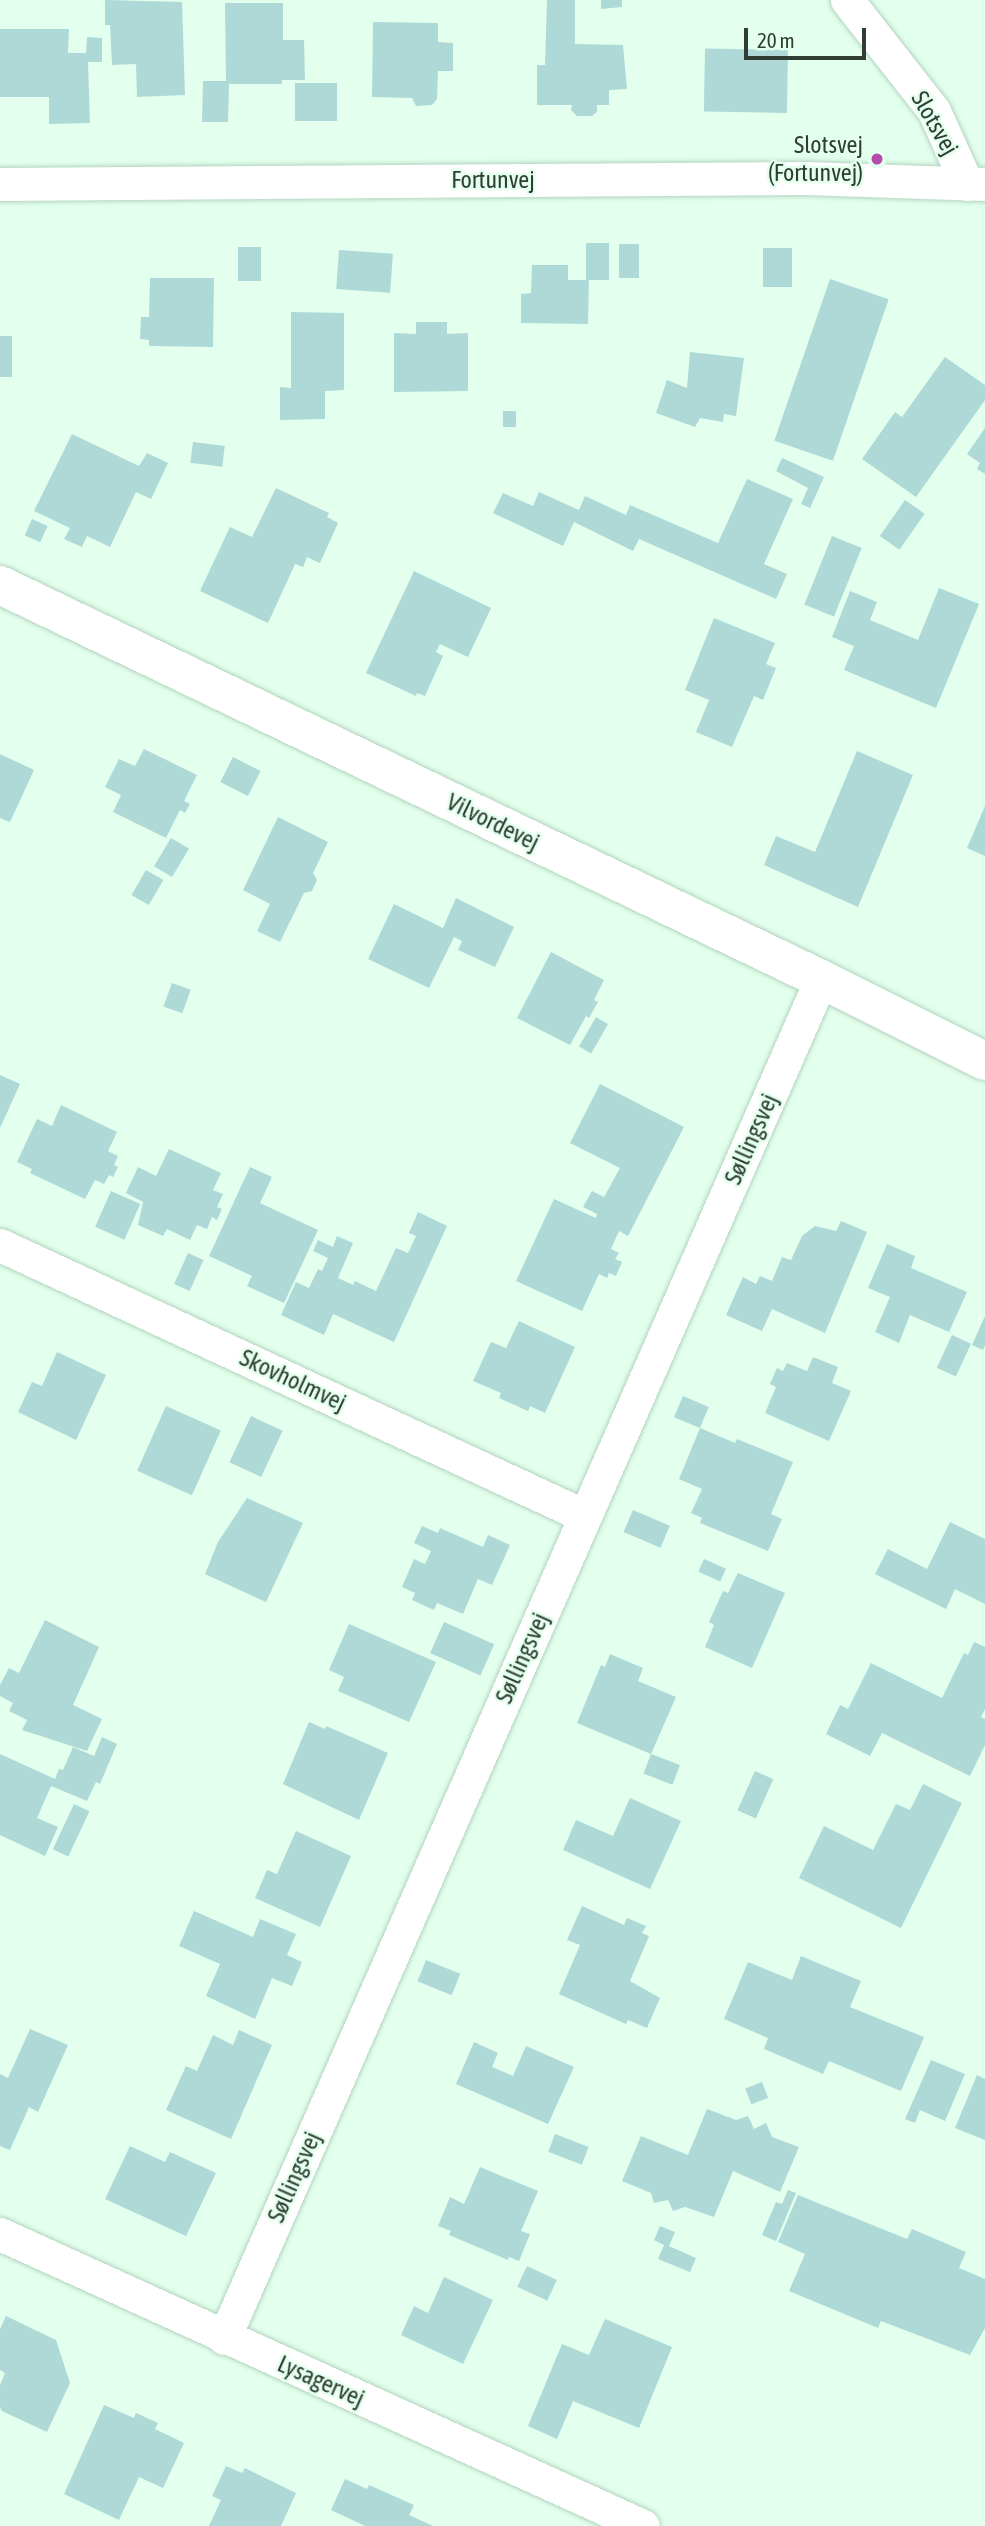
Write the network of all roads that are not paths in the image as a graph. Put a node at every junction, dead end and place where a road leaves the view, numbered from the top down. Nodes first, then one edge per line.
1 (847, 0) edge
2 (0, 184) edge
3 (976, 184) edge
4 (0, 585) edge
5 (821, 979) junction
6 (985, 1061) edge
7 (0, 1245) edge
8 (585, 1516) junction
9 (0, 2234) edge
10 (224, 2338) junction
11 (643, 2526) edge

1 - 3 street, Slotsvej
2 - 3 street, Fortunvej
4 - 5 street, Vilvordevej
5 - 6 street, Vilvordevej
5 - 8 street, Søllingsvej
7 - 8 street, Skovholmvej
8 - 10 street, Søllingsvej
9 - 10 street, Lysagervej
10 - 11 street, Lysagervej

